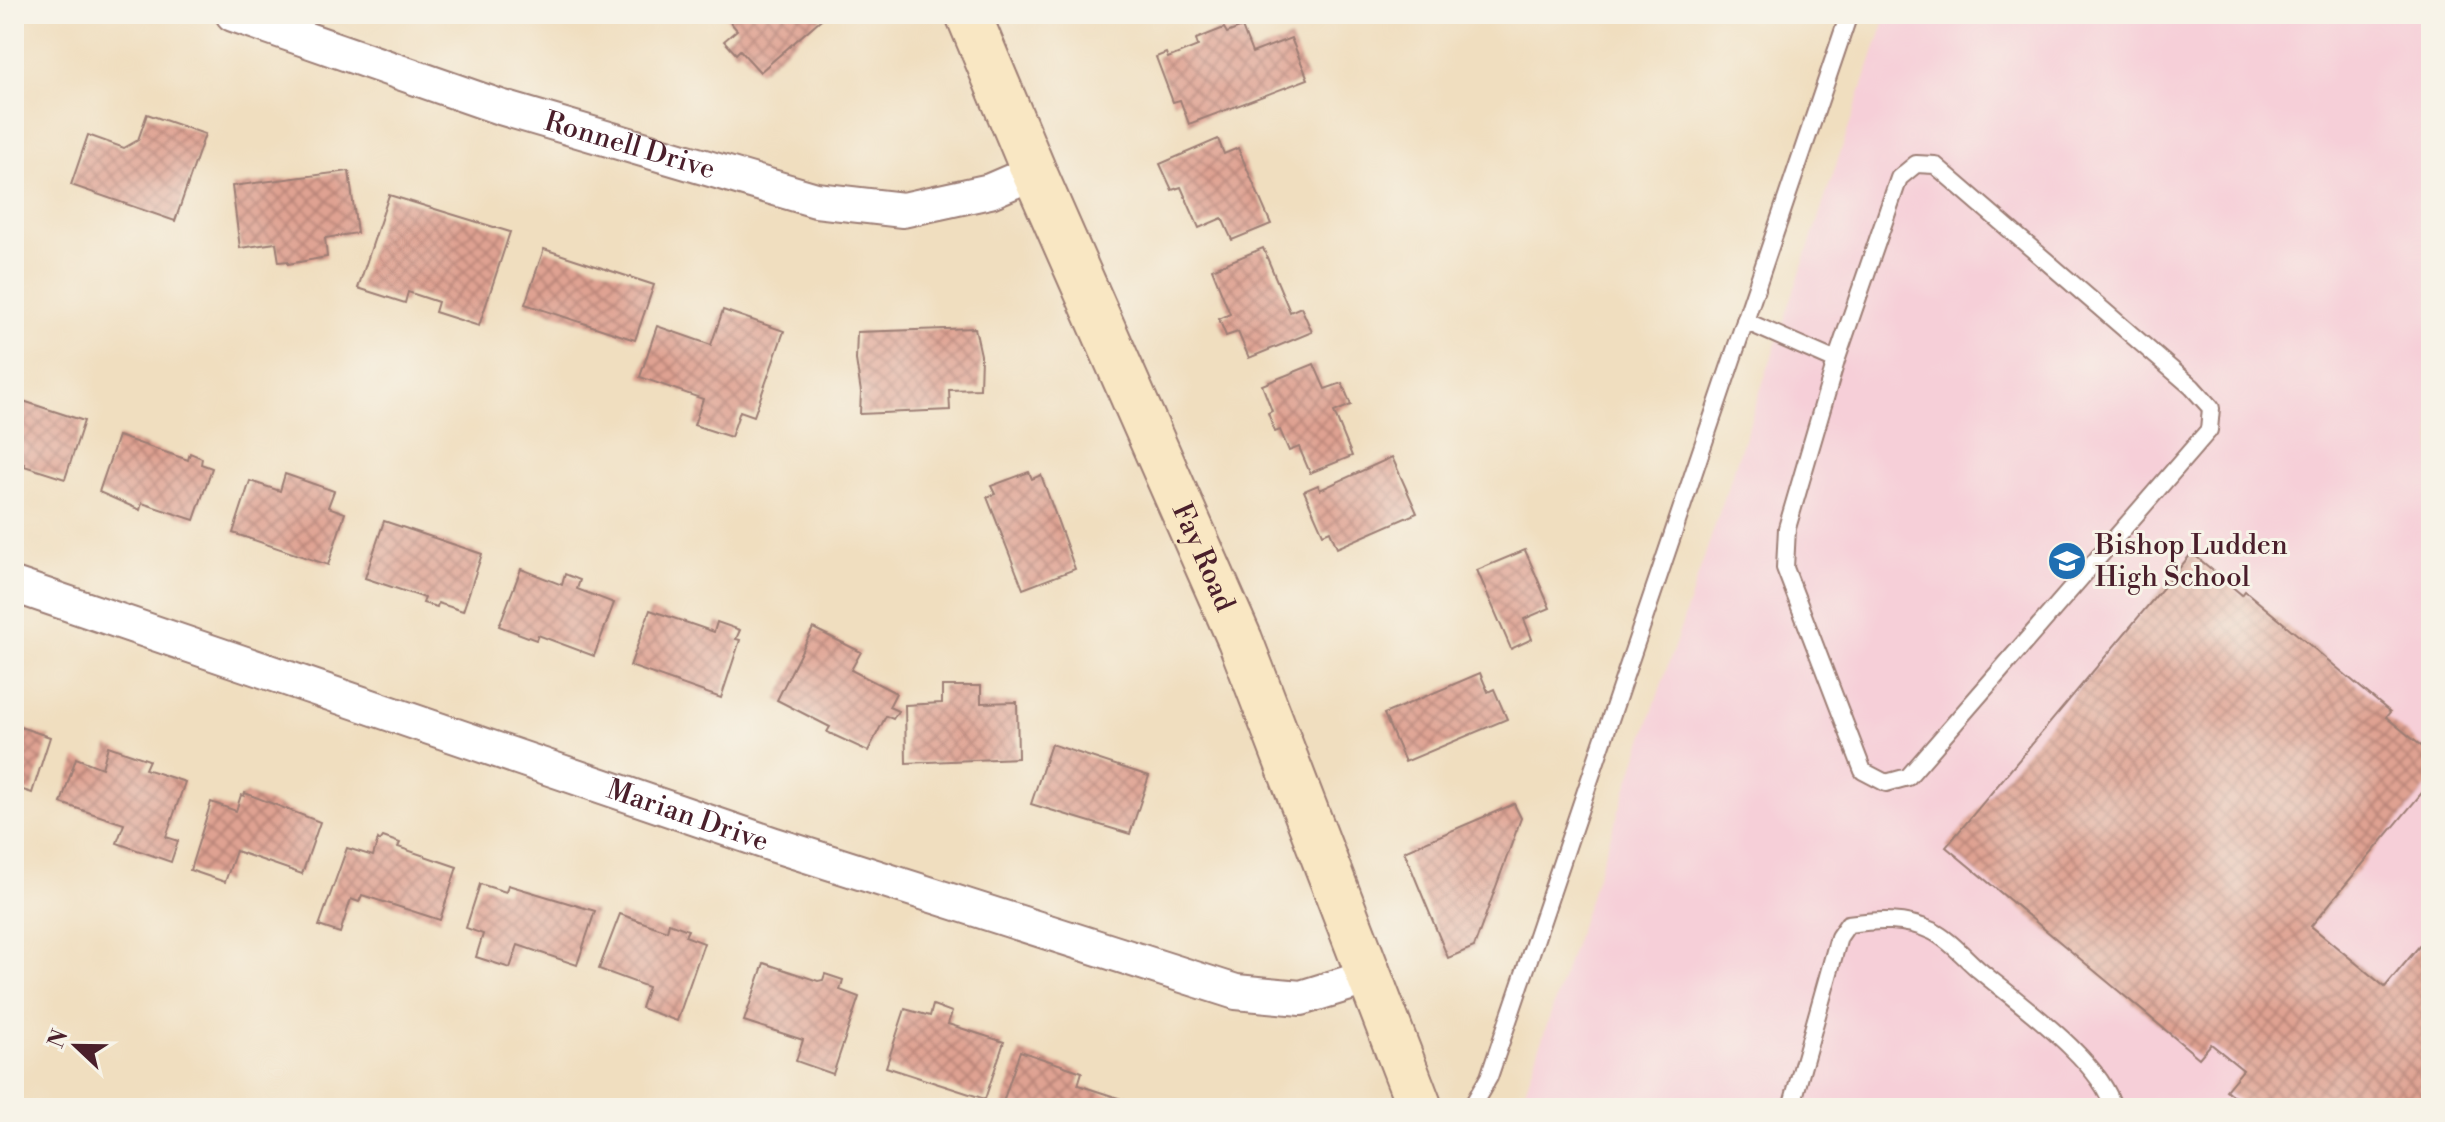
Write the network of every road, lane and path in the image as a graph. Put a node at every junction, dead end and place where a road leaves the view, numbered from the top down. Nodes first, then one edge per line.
1 (233, 14) edge
2 (968, 14) edge
3 (1849, 14) edge
4 (1034, 172) junction
5 (1745, 321) junction
6 (1836, 361) junction
7 (14, 585) edge
8 (1369, 977) junction
9 (1420, 1108) edge
10 (1471, 1108) edge
11 (1791, 1108) edge
12 (2113, 1108) edge

1 - 4 street, Ronnell Drive
2 - 4 street, Fay Road
3 - 5 lane
4 - 8 street, Fay Road
5 - 6 lane
5 - 10 lane
6 - 6 lane
7 - 8 street, Marian Drive
8 - 9 street, Fay Road
11 - 12 lane

